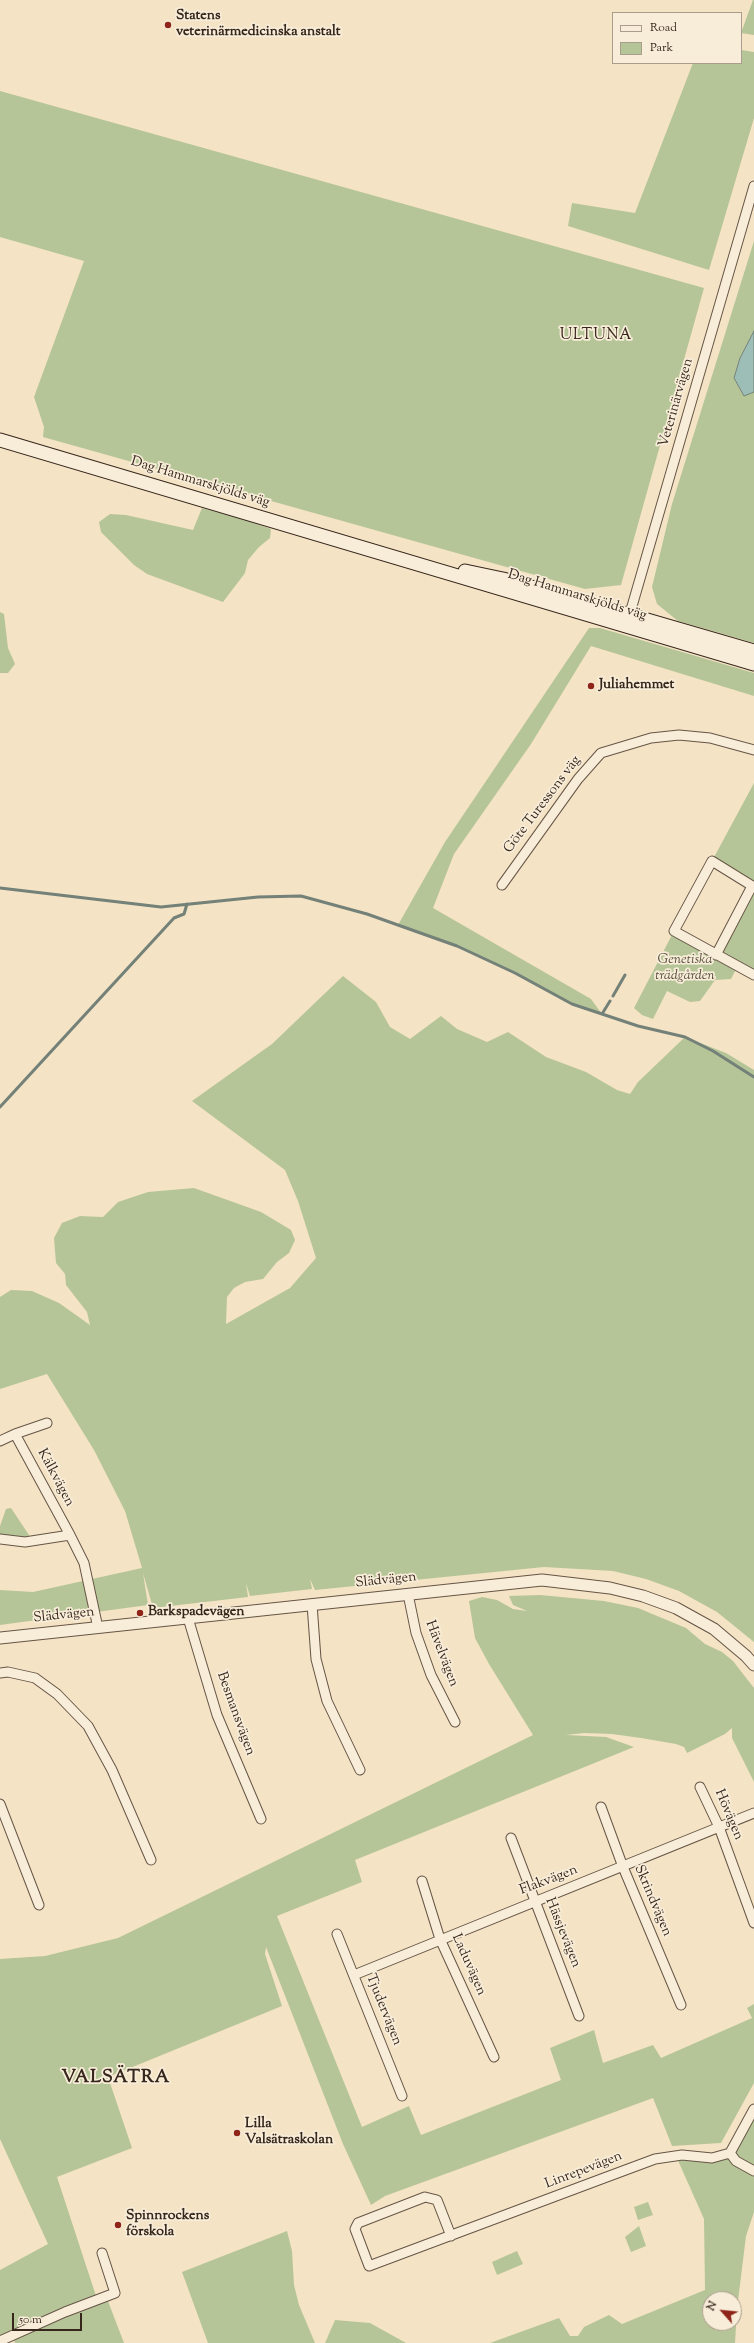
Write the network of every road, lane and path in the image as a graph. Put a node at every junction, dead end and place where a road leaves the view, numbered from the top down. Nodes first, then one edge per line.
1 (754, 186) edge
2 (0, 440) edge
3 (391, 557) junction
4 (630, 614) junction
5 (626, 627) junction
6 (754, 651) edge
7 (754, 664) edge
8 (754, 750) edge
9 (502, 885) dead end
10 (753, 887) edge
11 (716, 955) junction
12 (754, 975) edge
13 (46, 1424) dead end
14 (16, 1434) junction
15 (0, 1441) edge
16 (70, 1535) junction
17 (0, 1540) edge
18 (408, 1594) junction
19 (312, 1604) junction
20 (188, 1618) junction
21 (98, 1628) junction
22 (0, 1638) edge
23 (754, 1665) edge
24 (0, 1673) edge
25 (455, 1722) dead end
26 (360, 1770) dead end
27 (700, 1787) dead end
28 (0, 1804) edge
29 (601, 1806) dead end
30 (754, 1813) edge
31 (261, 1819) dead end
32 (719, 1827) junction
33 (511, 1838) dead end
34 (151, 1860) dead end
35 (623, 1867) junction
36 (422, 1882) dead end
37 (534, 1901) junction
38 (39, 1905) dead end
39 (754, 1923) edge
40 (337, 1934) dead end
41 (440, 1939) junction
42 (354, 1975) junction
43 (681, 2005) dead end
44 (579, 2016) dead end
45 (494, 2057) dead end
46 (402, 2096) dead end
47 (754, 2109) edge
48 (730, 2153) junction
49 (754, 2171) edge
50 (451, 2236) junction
51 (102, 2253) dead end
52 (0, 2341) edge

1 - 4 street, Veterinärvägen
2 - 3 main road, Dag Hammarskjölds väg
3 - 4 main road, Dag Hammarskjölds väg
3 - 5 main road, Dag Hammarskjölds väg
4 - 5 street, Veterinärvägen
4 - 6 main road, Dag Hammarskjölds väg
5 - 7 main road, Dag Hammarskjölds väg
8 - 9 street, Göte Turessons väg
10 - 11 street
10 - 11 street
11 - 12 street
13 - 14 street
14 - 15 street
14 - 16 street, Kälkvägen
16 - 17 street
16 - 21 street, Kälkvägen
18 - 19 street, Slädvägen
18 - 23 street, Slädvägen
18 - 25 street, Hävelvägen
19 - 20 street, Slädvägen
19 - 26 street
20 - 21 street, Slädvägen
20 - 31 street, Besmansvägen
21 - 22 street, Slädvägen
24 - 34 street
27 - 32 street, Hövägen
28 - 38 street
29 - 35 street, Skrindvägen
30 - 32 street, Flakvägen
32 - 35 street, Flakvägen
32 - 39 street, Hövägen
33 - 37 street, Hässjevägen
35 - 37 street, Flakvägen
35 - 43 street, Skrindvägen
36 - 41 street, Laduvägen
37 - 41 street, Flakvägen
37 - 44 street, Hässjevägen
40 - 42 street, Tjudervägen
41 - 42 street, Flakvägen
41 - 45 street, Laduvägen
42 - 46 street, Tjudervägen
47 - 48 street
48 - 49 street
48 - 50 street, Linrepevägen
50 - 50 street, Linrepevägen
51 - 52 street

